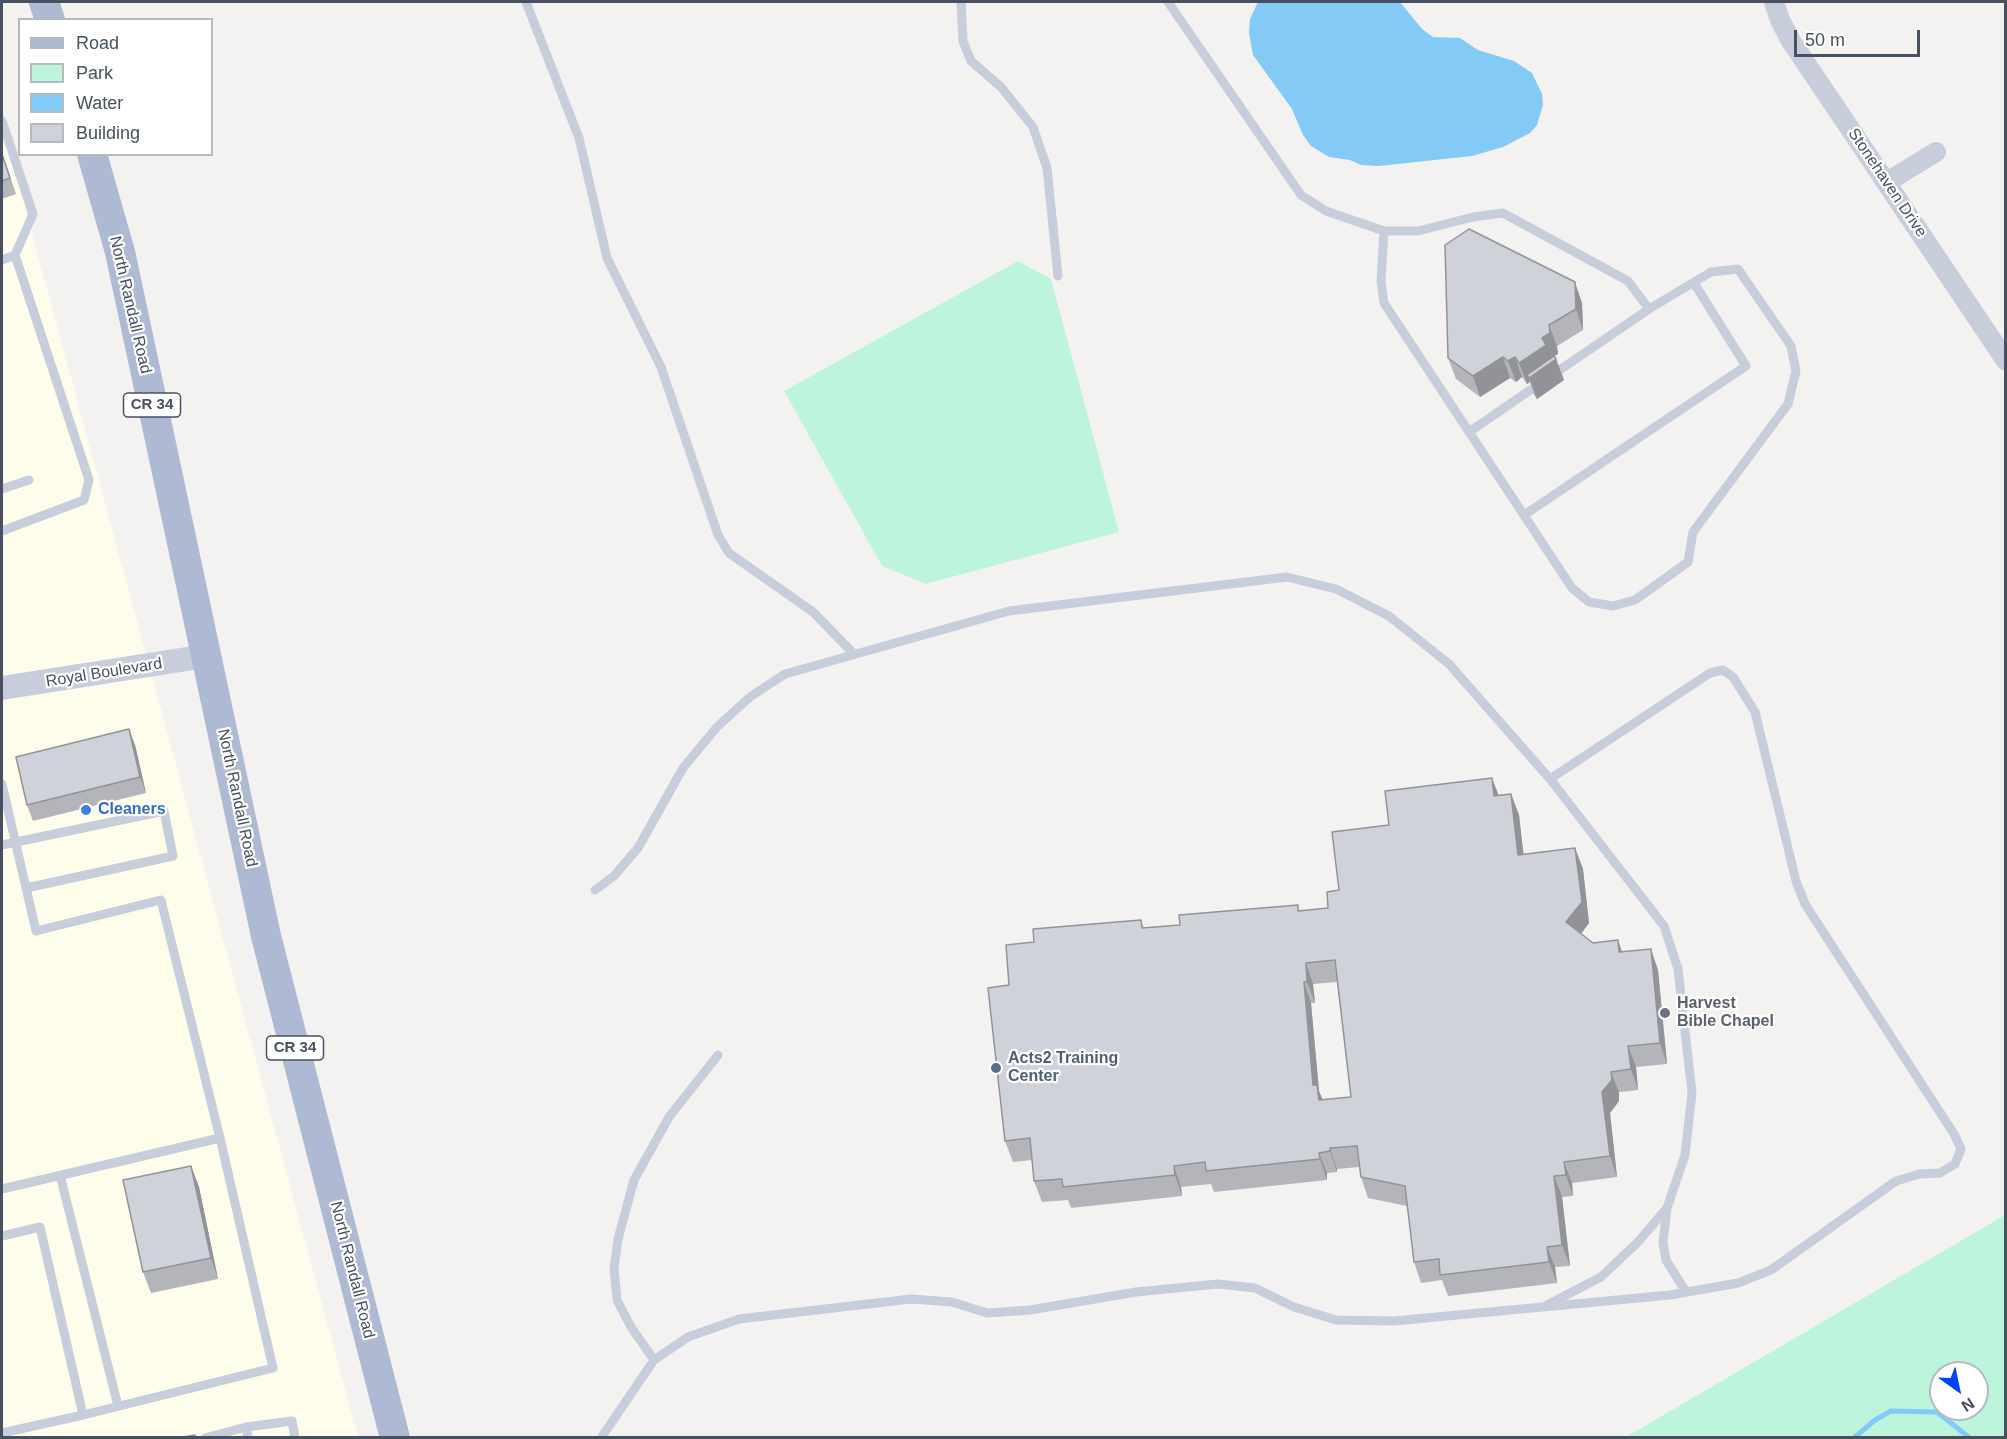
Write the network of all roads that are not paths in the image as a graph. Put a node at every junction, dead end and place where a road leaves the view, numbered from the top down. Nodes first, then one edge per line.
1 (44, 2) edge
2 (526, 2) edge
3 (961, 2) edge
4 (1168, 2) edge
5 (1774, 2) edge
6 (49, 18) edge
7 (2, 121) edge
8 (1935, 152) dead end
9 (93, 156) edge
10 (1887, 182) junction
11 (1384, 231) junction
12 (15, 255) junction
13 (2, 260) edge
14 (1058, 276) dead end
15 (1694, 283) junction
16 (1649, 309) junction
17 (2006, 361) edge
18 (1469, 432) junction
19 (29, 480) dead end
20 (2, 489) edge
21 (1524, 515) junction
22 (2, 531) edge
23 (854, 654) junction
24 (206, 656) junction
25 (9, 684) edge
26 (1550, 779) junction
27 (2, 784) edge
28 (15, 842) junction
29 (2, 845) edge
30 (26, 888) junction
31 (595, 890) dead end
32 (718, 1055) dead end
33 (220, 1138) junction
34 (60, 1175) junction
35 (2, 1189) edge
36 (1667, 1208) junction
37 (2, 1236) edge
38 (1686, 1292) junction
39 (1543, 1308) junction
40 (654, 1360) junction
41 (118, 1406) junction
42 (83, 1415) junction
43 (246, 1427) junction
44 (2, 1433) edge
45 (205, 1437) edge
46 (248, 1437) edge
47 (295, 1437) edge
48 (395, 1437) edge
49 (601, 1437) edge

1 - 6 main road
2 - 23 lane
3 - 14 lane
4 - 11 lane
5 - 10 street, Stonehaven Drive
7 - 12 lane
8 - 10 street
9 - 24 main road, North Randall Road / CR 34
10 - 17 street, Stonehaven Drive
11 - 16 lane
11 - 18 lane
12 - 13 lane
12 - 22 lane
15 - 16 lane
15 - 21 lane
15 - 21 lane
16 - 18 lane
18 - 21 lane
19 - 20 lane
23 - 26 lane
23 - 31 lane
24 - 25 street, Royal Boulevard
24 - 48 main road, North Randall Road / CR 34
26 - 36 lane
26 - 38 lane
27 - 28 lane
28 - 29 lane
28 - 30 lane
28 - 30 lane
30 - 33 lane
32 - 40 lane
33 - 34 lane
33 - 41 lane
34 - 35 lane
34 - 41 lane
36 - 38 lane
36 - 39 lane
37 - 42 lane
38 - 39 lane
39 - 40 lane
40 - 49 lane
41 - 42 lane
42 - 44 lane
43 - 45 lane
43 - 46 lane
43 - 47 lane

